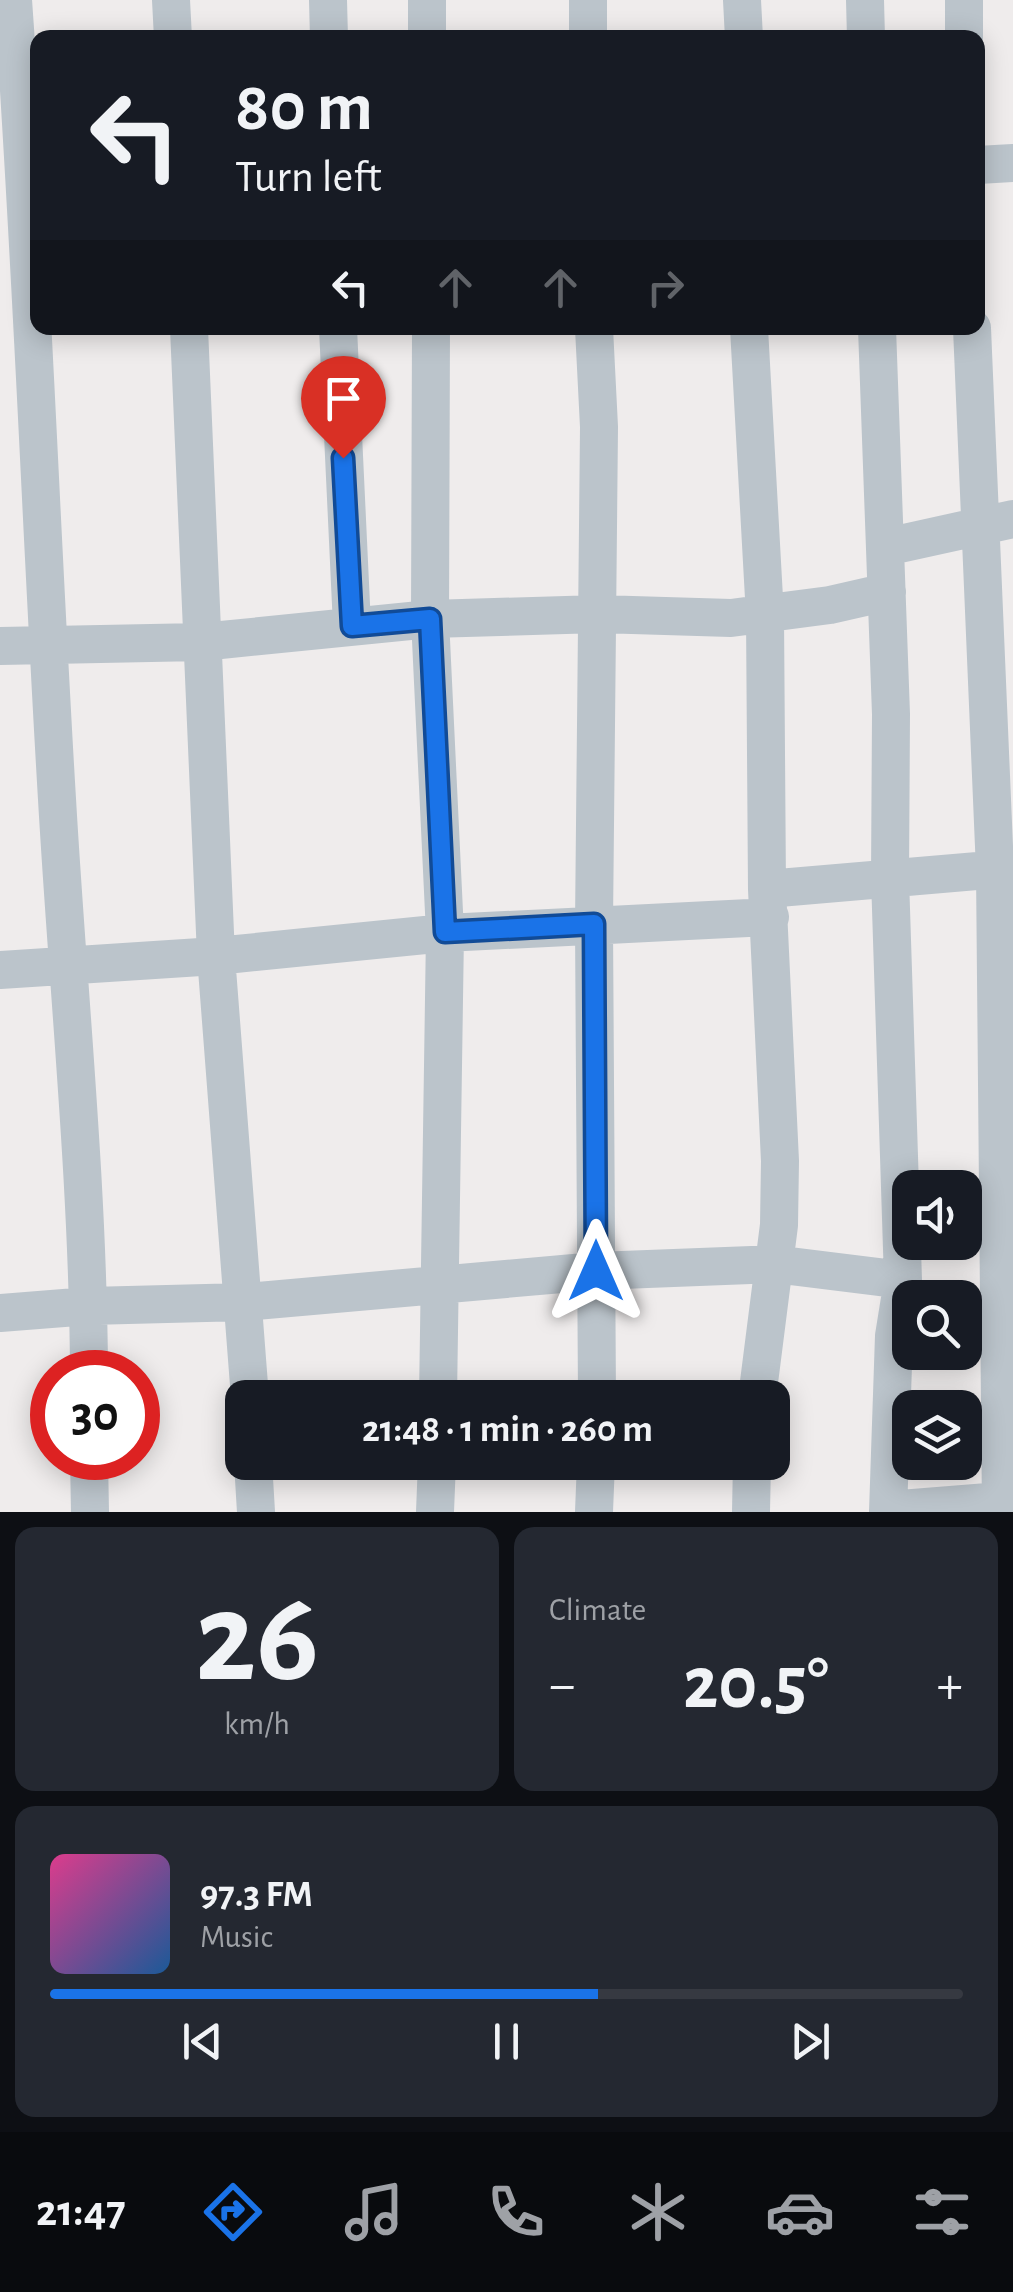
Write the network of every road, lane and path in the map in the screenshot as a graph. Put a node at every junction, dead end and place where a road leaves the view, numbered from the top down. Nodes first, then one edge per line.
1 (13, 0) edge
2 (171, 0) edge
3 (328, 0) edge
4 (427, 0) edge
5 (588, 0) edge
6 (742, 0) edge
7 (865, 0) edge
8 (964, 0) edge
9 (173, 30) edge
10 (329, 30) edge
11 (427, 30) edge
12 (588, 30) edge
13 (744, 30) edge
14 (866, 30) edge
15 (964, 30) edge
16 (1013, 162) edge
17 (985, 164) edge
18 (23, 245) edge
19 (189, 335) edge
20 (338, 335) edge
21 (431, 335) edge
22 (594, 335) edge
23 (749, 335) edge
24 (877, 335) edge
25 (973, 335) edge
26 (997, 522) edge
27 (886, 547) junction
28 (887, 592) junction
29 (599, 614) junction
30 (765, 616) junction
31 (430, 619) junction
32 (352, 626) junction
33 (201, 642) junction
34 (48, 644) junction
35 (0, 646) edge
36 (1004, 869) edge
37 (890, 878) junction
38 (769, 903) junction
39 (594, 924) junction
40 (445, 932) junction
41 (216, 956) junction
42 (69, 965) junction
43 (0, 970) edge
44 (774, 1264) junction
45 (596, 1271) junction
46 (903, 1280) joint
47 (441, 1284) junction
48 (245, 1302) junction
49 (89, 1306) junction
50 (0, 1313) edge
51 (993, 1338) edge
52 (89, 1350) edge
53 (899, 1370) edge
54 (249, 1380) edge
55 (438, 1380) edge
56 (597, 1380) edge
57 (759, 1380) edge
58 (90, 1480) edge
59 (254, 1480) edge
60 (437, 1480) edge
61 (595, 1480) edge
62 (752, 1480) edge
63 (1005, 1505) edge
64 (888, 1511) edge
65 (90, 1512) edge
66 (256, 1512) edge
67 (436, 1512) edge
68 (594, 1512) edge
69 (751, 1512) edge

1 - 18 street
2 - 9 street
3 - 10 street
4 - 11 street
5 - 12 street
6 - 13 street
7 - 14 street
8 - 15 street
16 - 17 street
18 - 34 street
19 - 33 street
20 - 32 street
21 - 31 street
22 - 29 street
23 - 30 street
24 - 27 street
25 - 26 street
26 - 27 street
26 - 36 street
27 - 28 street
28 - 30 street
28 - 37 street
29 - 30 street
29 - 31 street
29 - 39 street
30 - 38 street
31 - 32 street
31 - 40 street
32 - 33 street
33 - 34 street
33 - 41 street
34 - 35 street
34 - 42 street
36 - 37 street
36 - 51 street
37 - 38 street
37 - 46 street
38 - 39 street
38 - 44 street
39 - 40 street
39 - 45 street
40 - 41 street
40 - 47 street
41 - 42 street
41 - 48 street
42 - 43 street
42 - 49 street
44 - 45 street
44 - 46 street
44 - 57 street
45 - 47 street
45 - 56 street
47 - 48 street
47 - 55 street
48 - 49 street
48 - 54 street
49 - 50 street
49 - 52 street
51 - 63 street
53 - 64 street
58 - 65 street
59 - 66 street
60 - 67 street
61 - 68 street
62 - 69 street
63 - 64 street

